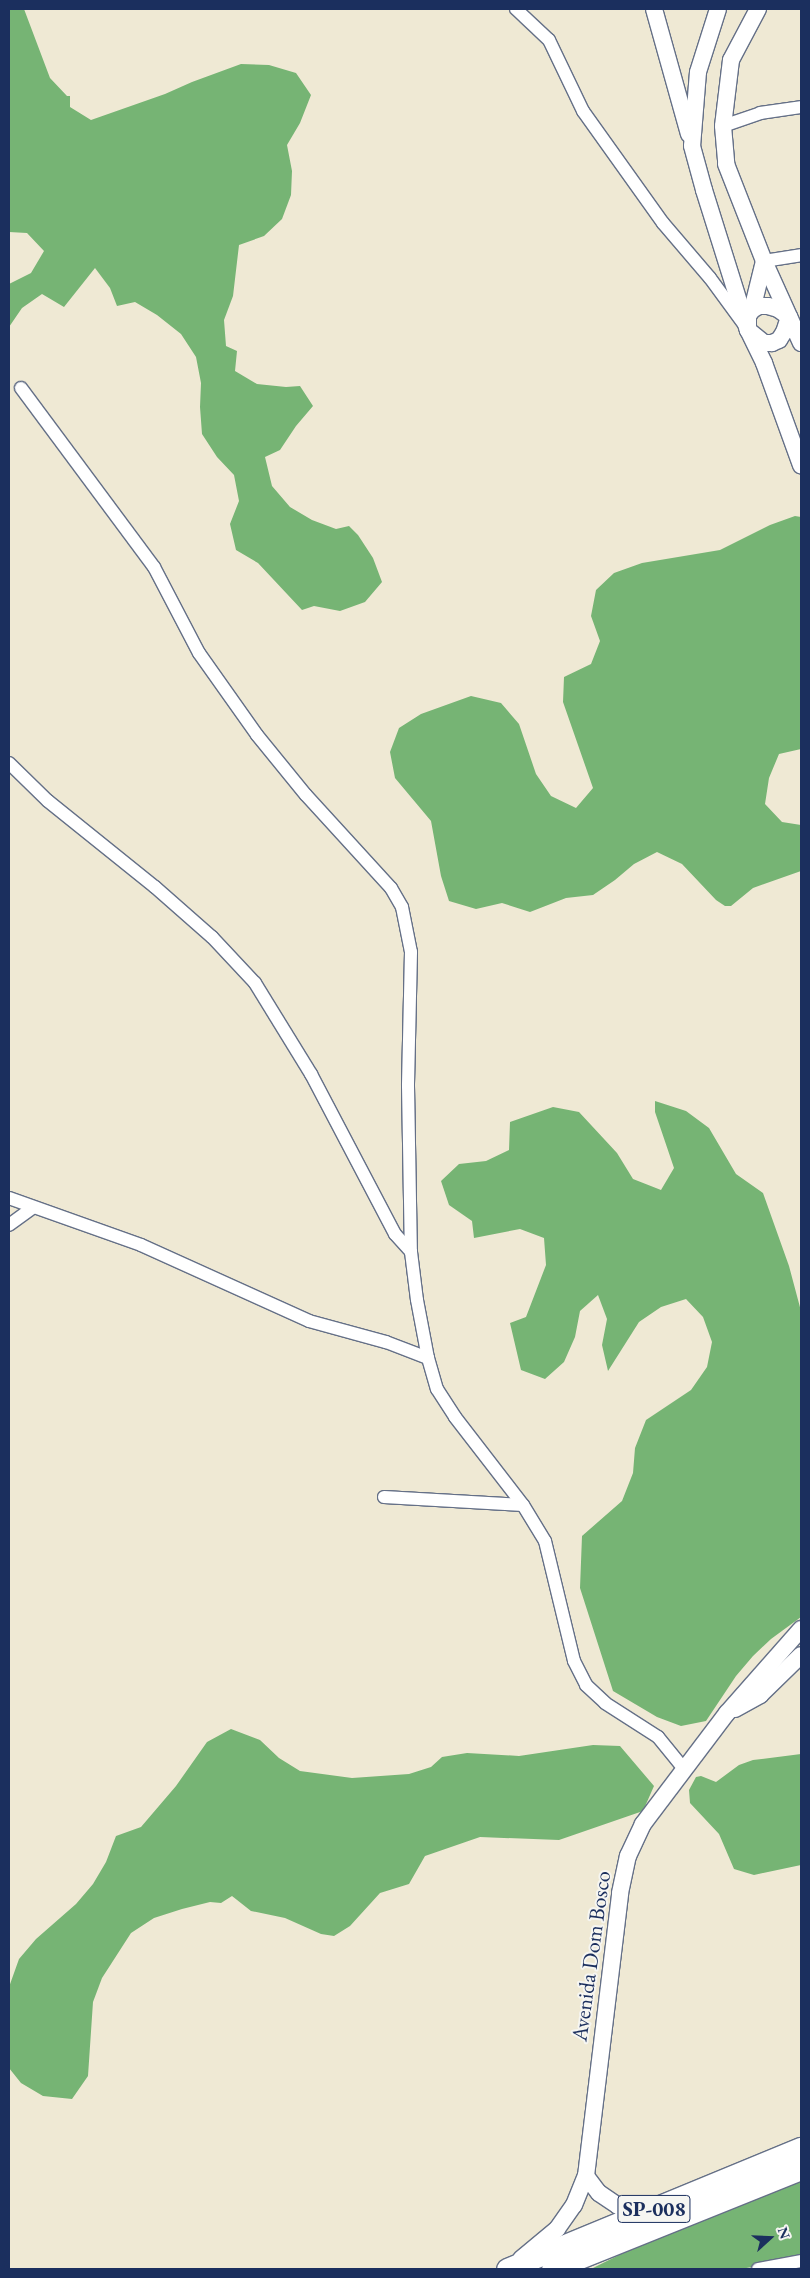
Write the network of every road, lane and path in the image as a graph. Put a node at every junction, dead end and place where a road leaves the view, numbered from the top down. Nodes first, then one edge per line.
1 (516, 9) edge
2 (654, 9) edge
3 (718, 9) edge
4 (758, 9) edge
5 (801, 107) edge
6 (723, 126) junction
7 (692, 146) junction
8 (801, 255) edge
9 (764, 261) junction
10 (752, 310) junction
11 (789, 317) junction
12 (748, 330) junction
13 (801, 343) edge
14 (21, 388) dead end
15 (801, 466) edge
16 (9, 763) edge
17 (9, 1198) edge
18 (32, 1208) junction
19 (9, 1226) edge
20 (411, 1252) junction
21 (428, 1358) junction
22 (384, 1497) dead end
23 (523, 1505) junction
24 (801, 1629) edge
25 (801, 1655) edge
26 (727, 1713) junction
27 (684, 1770) junction
28 (801, 2148) edge
29 (801, 2169) edge
30 (586, 2176) junction
31 (643, 2213) junction
32 (801, 2261) edge
33 (508, 2268) edge
34 (552, 2269) edge
35 (758, 2269) edge

1 - 12 street
2 - 7 street
3 - 7 street
4 - 6 street
5 - 6 street
6 - 9 street
7 - 12 street
8 - 9 street
9 - 10 street
9 - 11 street
10 - 11 street
10 - 12 street
11 - 12 street
11 - 13 street
12 - 15 street
14 - 20 street
16 - 20 street
17 - 18 street
18 - 19 street
18 - 21 street
20 - 21 street
21 - 23 street
22 - 23 street
23 - 27 street
24 - 26 street, Avenida Dom Bosco
25 - 26 street, Avenida Dom Bosco
26 - 27 street, Avenida Dom Bosco
27 - 30 street, Avenida Dom Bosco
28 - 31 main road, SP-008
29 - 34 main road, SP-008
30 - 31 street
30 - 33 street, Avenida Dom Bosco
31 - 33 main road, SP-008
32 - 35 street

